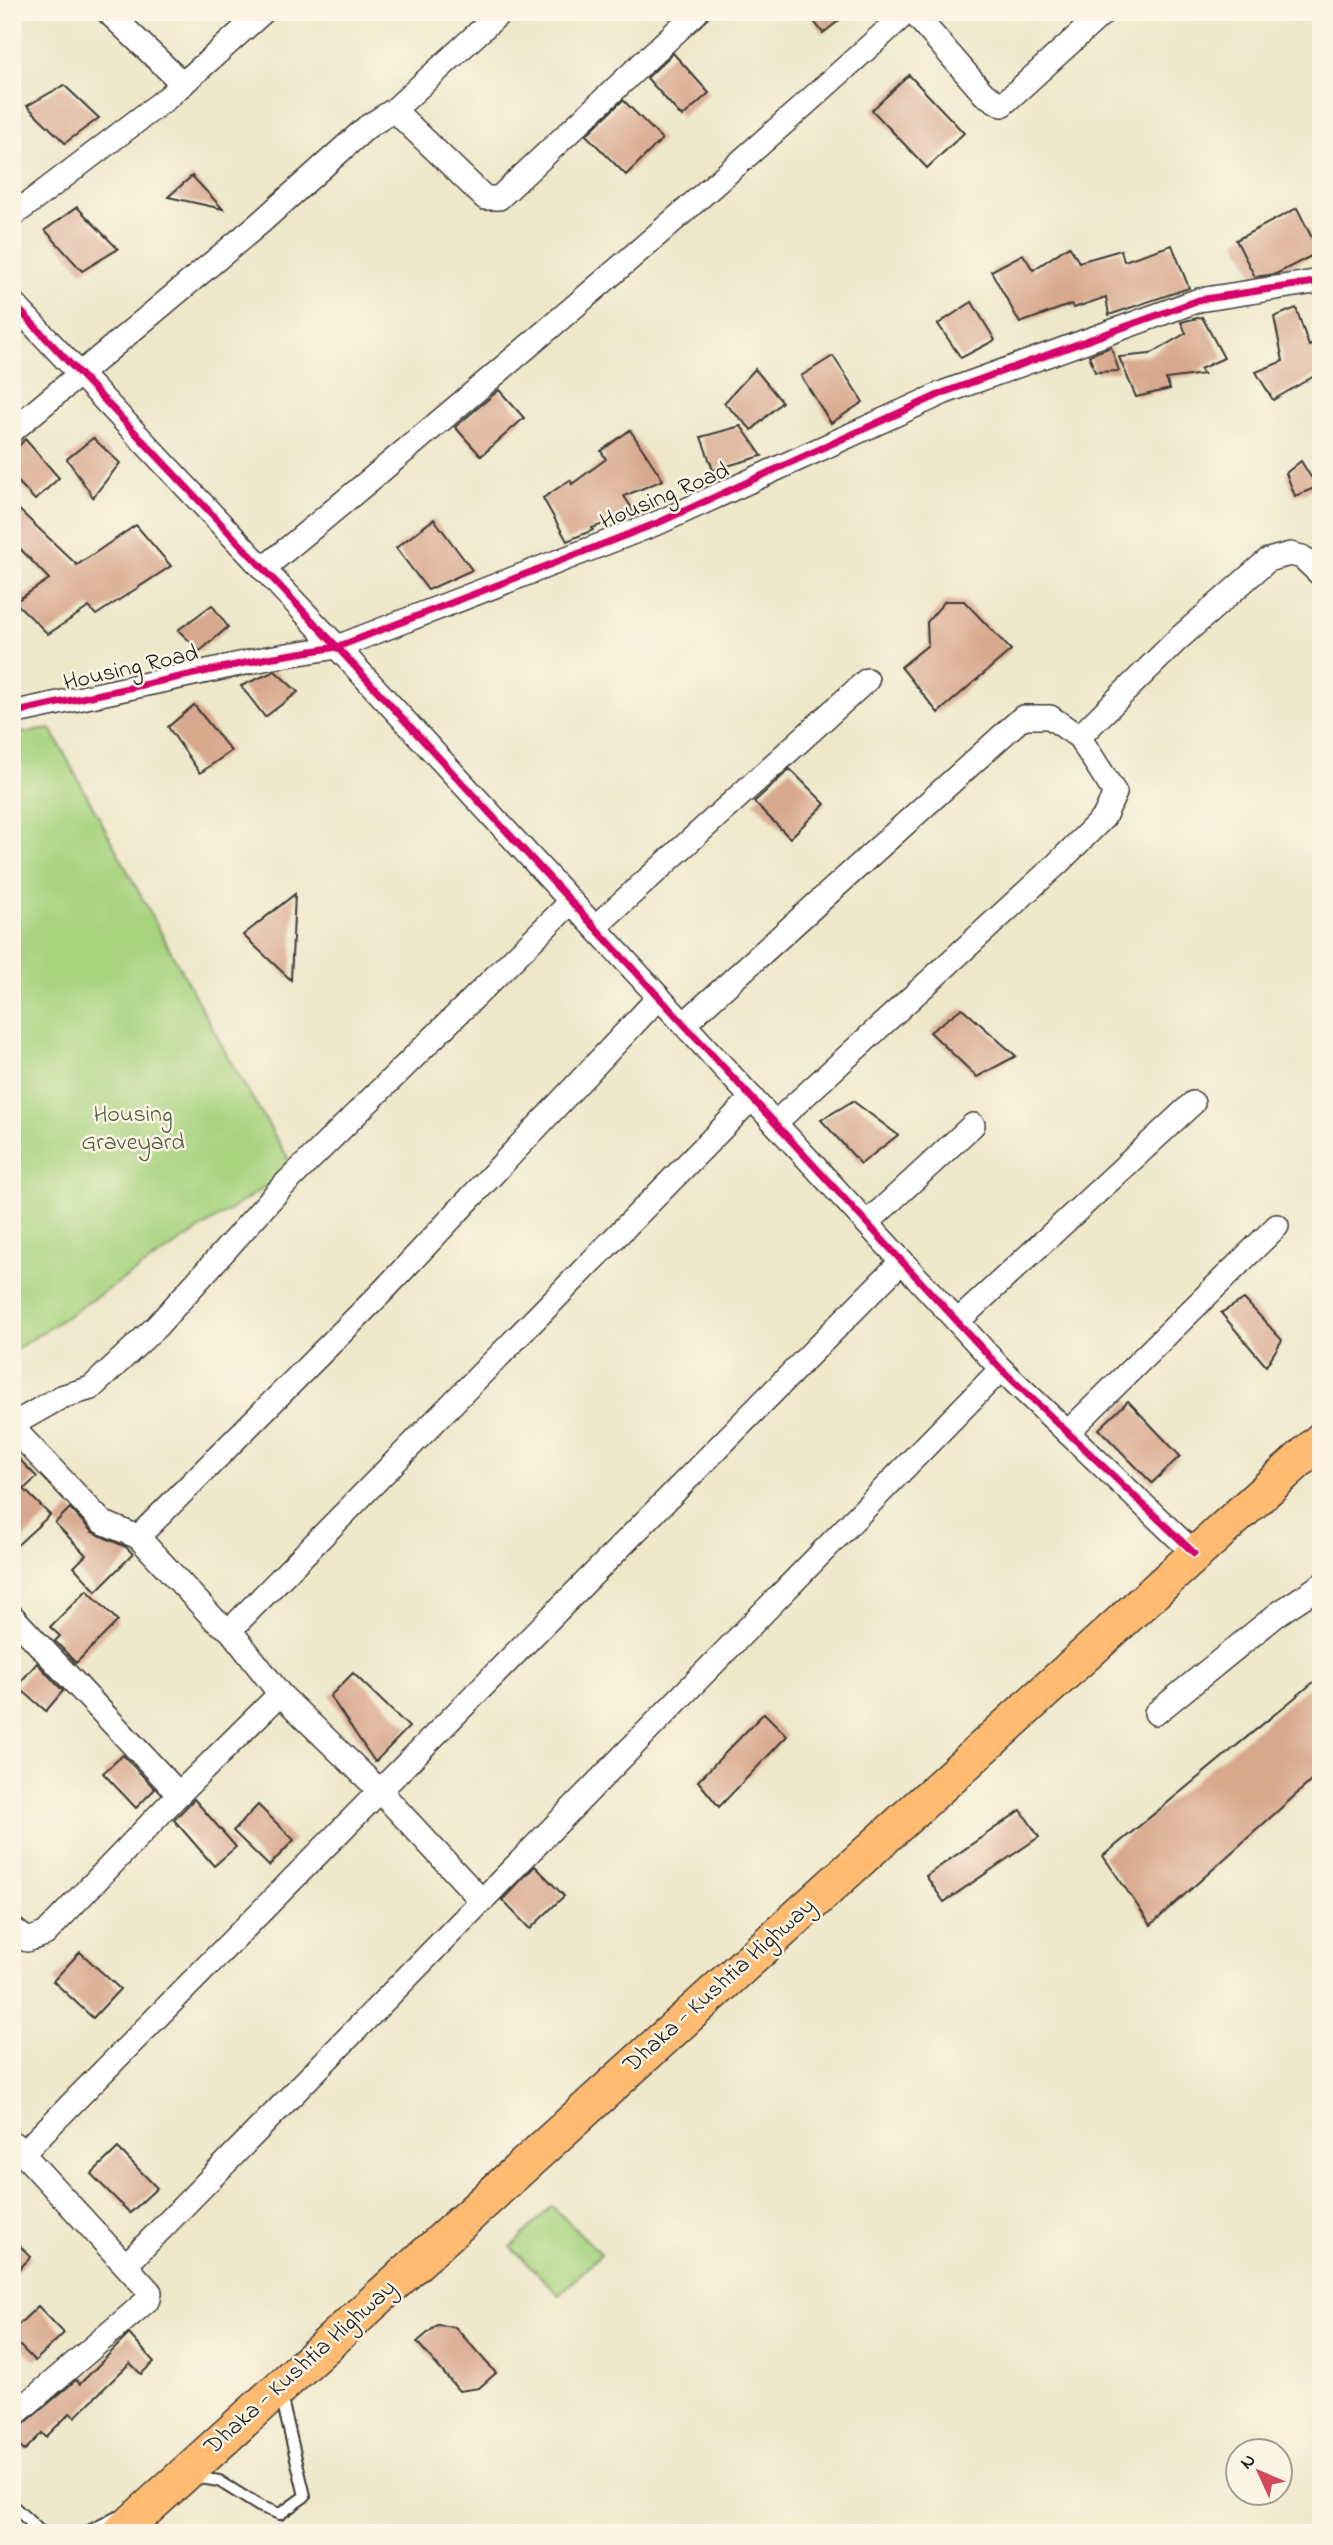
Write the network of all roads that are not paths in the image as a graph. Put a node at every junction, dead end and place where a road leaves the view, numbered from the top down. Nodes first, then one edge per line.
1 (108, 12) edge
2 (263, 12) edge
3 (501, 12) edge
4 (697, 12) edge
5 (907, 12) edge
6 (913, 12) edge
7 (1104, 12) edge
8 (183, 84) junction
9 (394, 110) junction
10 (12, 216) edge
11 (1321, 281) edge
12 (12, 302) edge
13 (79, 373) junction
14 (12, 431) edge
15 (263, 569) junction
16 (1321, 575) edge
17 (337, 647) junction
18 (867, 680) dead end
19 (12, 713) edge
20 (1079, 737) junction
21 (571, 902) junction
22 (595, 927) junction
23 (659, 997) junction
24 (684, 1024) junction
25 (752, 1098) junction
26 (1193, 1102) dead end
27 (775, 1123) junction
28 (973, 1125) dead end
29 (867, 1223) junction
30 (1277, 1226) dead end
31 (902, 1261) junction
32 (957, 1321) junction
33 (1001, 1369) junction
34 (12, 1426) edge
35 (1068, 1432) junction
36 (1321, 1440) edge
37 (138, 1537) junction
38 (1194, 1553) junction
39 (1321, 1585) edge
40 (12, 1616) edge
41 (230, 1630) junction
42 (280, 1694) junction
43 (1156, 1713) dead end
44 (379, 1790) junction
45 (179, 1794) junction
46 (482, 1901) junction
47 (12, 1928) edge
48 (18, 2148) edge
49 (127, 2264) junction
50 (279, 2388) junction
51 (12, 2417) edge
52 (184, 2475) junction
53 (12, 2505) edge
54 (43, 2533) edge
55 (85, 2533) edge
56 (120, 2533) edge

1 - 8 street
2 - 8 street
3 - 9 street
4 - 9 street
5 - 15 street
6 - 7 street
8 - 10 street
9 - 13 street
11 - 17 street, Housing Road
12 - 13 street
13 - 14 street
13 - 15 street
15 - 17 street
16 - 20 street
17 - 19 street, Housing Road
17 - 21 street
18 - 22 street
20 - 24 street
20 - 27 street
21 - 22 street
21 - 34 street
22 - 23 street
23 - 24 street
23 - 37 street
24 - 25 street
25 - 27 street
25 - 41 street
26 - 32 street
27 - 29 street
28 - 29 street
29 - 31 street
30 - 35 street
31 - 32 street
31 - 44 street
32 - 33 street
33 - 35 street
33 - 46 street
34 - 37 street
35 - 38 street
36 - 38 main road, Dhaka - Kushtia Highway
37 - 41 street
38 - 50 main road, Dhaka - Kushtia Highway
39 - 43 street
40 - 45 street
41 - 42 street
42 - 44 street
42 - 45 street
44 - 46 street
44 - 48 street
45 - 47 street
46 - 49 street
48 - 49 street
49 - 51 street
50 - 52 main road, Dhaka - Kushtia Highway
50 - 52 lane
52 - 55 lane
52 - 56 main road, Dhaka - Kushtia Highway
53 - 54 lane

